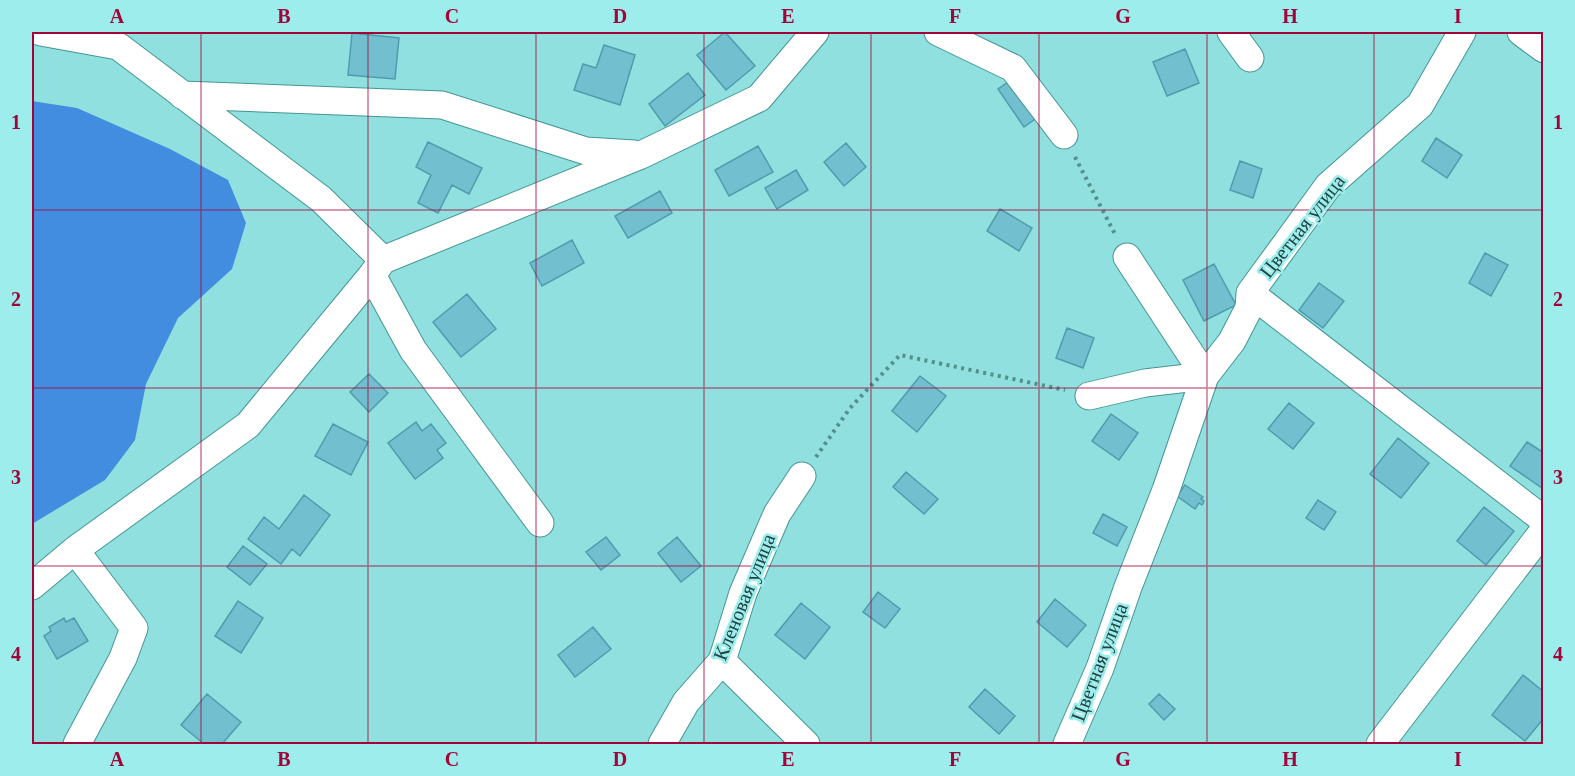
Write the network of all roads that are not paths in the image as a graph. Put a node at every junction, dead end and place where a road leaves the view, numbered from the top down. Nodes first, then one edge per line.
1 (41, 32) edge
2 (815, 32) edge
3 (938, 32) edge
4 (1231, 32) edge
5 (1462, 32) edge
6 (1521, 32) edge
7 (1544, 49) edge
8 (1250, 58) dead end
9 (182, 94) junction
10 (1064, 135) road end
11 (641, 155) junction
12 (1127, 257) road end
13 (377, 268) junction
14 (1250, 293) junction
15 (1205, 376) junction
16 (1089, 396) road end
17 (802, 476) road end
18 (1544, 520) edge
19 (540, 523) dead end
20 (1544, 530) edge
21 (75, 550) junction
22 (32, 586) edge
23 (722, 661) junction
24 (77, 744) edge
25 (662, 744) edge
26 (806, 744) edge
27 (1067, 744) edge
28 (1380, 744) edge

1 - 9 street
2 - 11 street
3 - 10 street
4 - 8 street
5 - 14 street, Цветная улица
6 - 7 street
9 - 11 street
9 - 13 street
11 - 13 street
12 - 15 street
13 - 19 street
13 - 21 street
14 - 15 street, Цветная улица
14 - 18 street
15 - 16 street
15 - 27 street, Цветная улица
17 - 23 street, Кленовая улица
20 - 28 street
21 - 22 street
21 - 24 street
23 - 25 street, Кленовая улица
23 - 26 street

